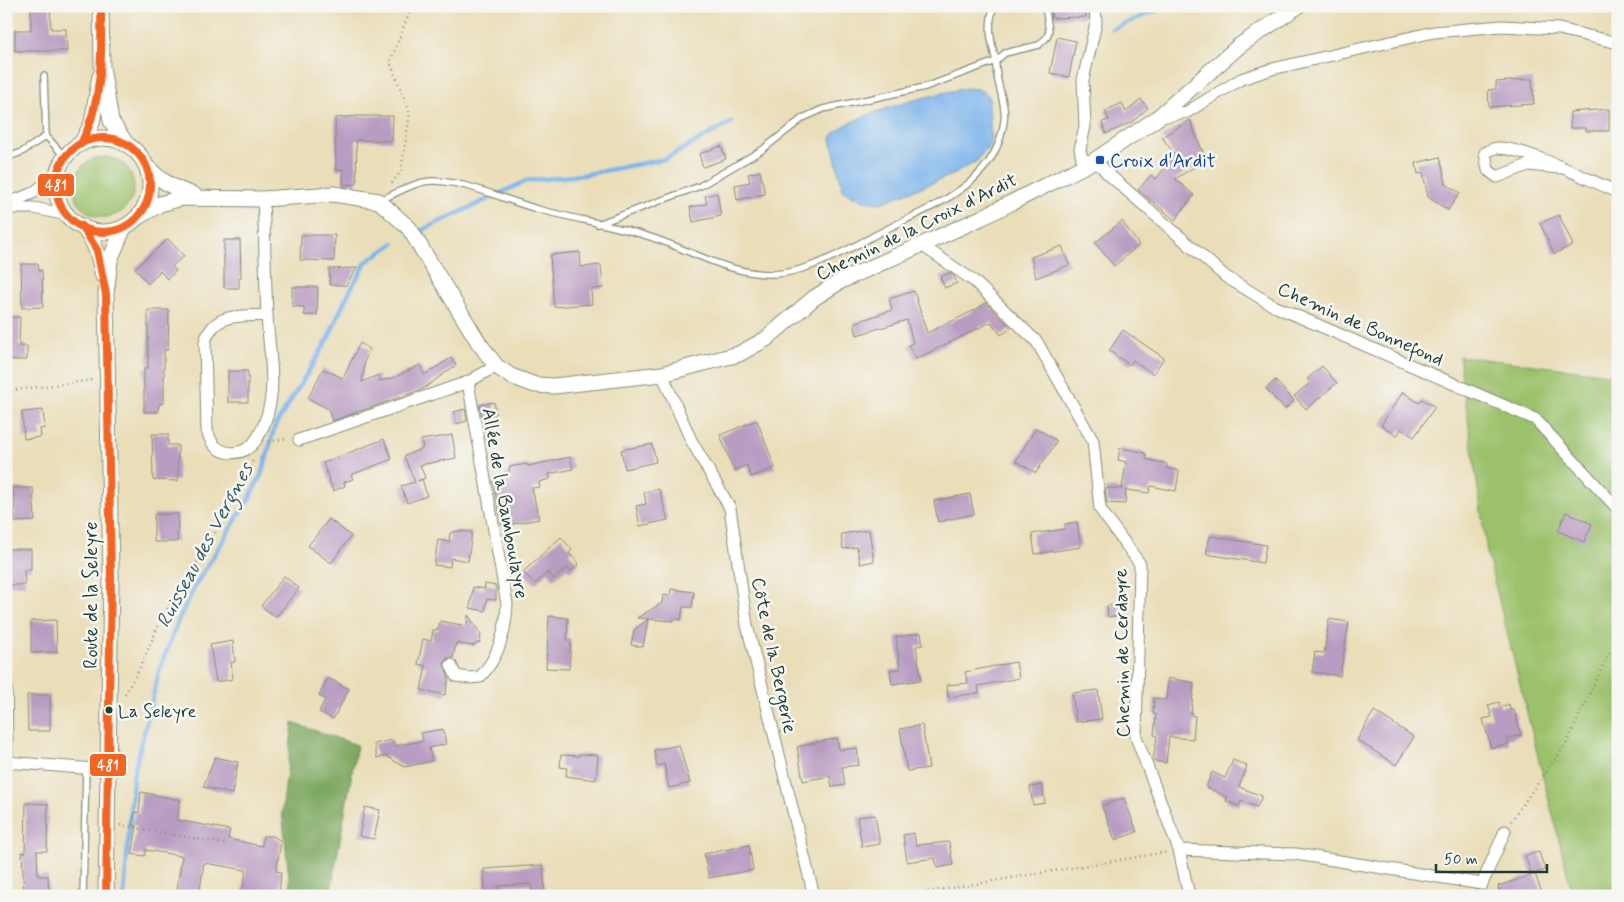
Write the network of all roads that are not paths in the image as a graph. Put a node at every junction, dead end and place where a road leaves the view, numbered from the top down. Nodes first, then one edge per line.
1 (101, 6) edge
2 (994, 6) edge
3 (1044, 6) edge
4 (1095, 6) edge
5 (1298, 6) edge
6 (1618, 44) edge
7 (996, 61) junction
8 (102, 67) junction
9 (44, 76) dead end
10 (1156, 119) junction
11 (46, 136) junction
12 (81, 144) junction
13 (127, 145) junction
14 (65, 157) junction
15 (6, 158) edge
16 (1092, 162) junction
17 (146, 166) junction
18 (1559, 168) junction
19 (58, 173) junction
20 (1618, 192) edge
21 (205, 198) junction
22 (263, 199) junction
23 (378, 201) junction
24 (6, 204) edge
25 (6, 208) edge
26 (67, 215) junction
27 (138, 216) junction
28 (598, 224) junction
29 (82, 226) junction
30 (124, 227) junction
31 (920, 244) junction
32 (106, 294) junction
33 (267, 315) junction
34 (496, 366) junction
35 (662, 374) junction
36 (468, 382) junction
37 (299, 440) dead end
38 (1618, 508) edge
39 (6, 648) edge
40 (451, 665) dead end
41 (7, 762) edge
42 (86, 768) junction
43 (107, 770) junction
44 (1505, 831) road end
45 (1179, 850) junction
46 (83, 896) edge
47 (106, 896) edge
48 (814, 896) edge
49 (1189, 896) edge

1 - 8 street
2 - 7 lane
3 - 7 lane
4 - 16 street, Chemin de Bonnefond
5 - 10 street, Chemin de la Croix d'Ardit
6 - 10 street
7 - 28 lane
7 - 28 lane
8 - 12 street
8 - 13 street
9 - 11 lane
10 - 16 street, Chemin de la Croix d'Ardit
11 - 14 lane
11 - 15 lane
12 - 13 street
12 - 14 street
13 - 17 street
14 - 19 street
16 - 31 street, Chemin de la Croix d'Ardit
16 - 38 street, Chemin de Bonnefond
17 - 21 street
17 - 27 street
18 - 18 street
18 - 20 street
19 - 24 street
19 - 26 street
21 - 22 street
21 - 27 street
22 - 23 street
22 - 33 street
23 - 28 lane
23 - 34 street, Chemin de la Croix d'Ardit
25 - 26 street
26 - 29 street
27 - 30 street
29 - 30 street
29 - 32 street
30 - 32 street
31 - 35 street, Chemin de la Croix d'Ardit
31 - 45 street, Chemin de Cerdayre
32 - 43 street, Route de la Seleyre
33 - 33 street
34 - 35 street, Chemin de la Croix d'Ardit
34 - 36 street, Allée de la Bamboulayre
35 - 48 street, Côte de la Bergerie
36 - 37 street, Allée de la Bamboulayre
36 - 40 street, Allée de la Bamboulayre
39 - 41 street
41 - 42 street
42 - 43 street
42 - 46 lane
43 - 47 street, Route de la Seleyre
44 - 45 street
45 - 49 street, Chemin de Cerdayre

